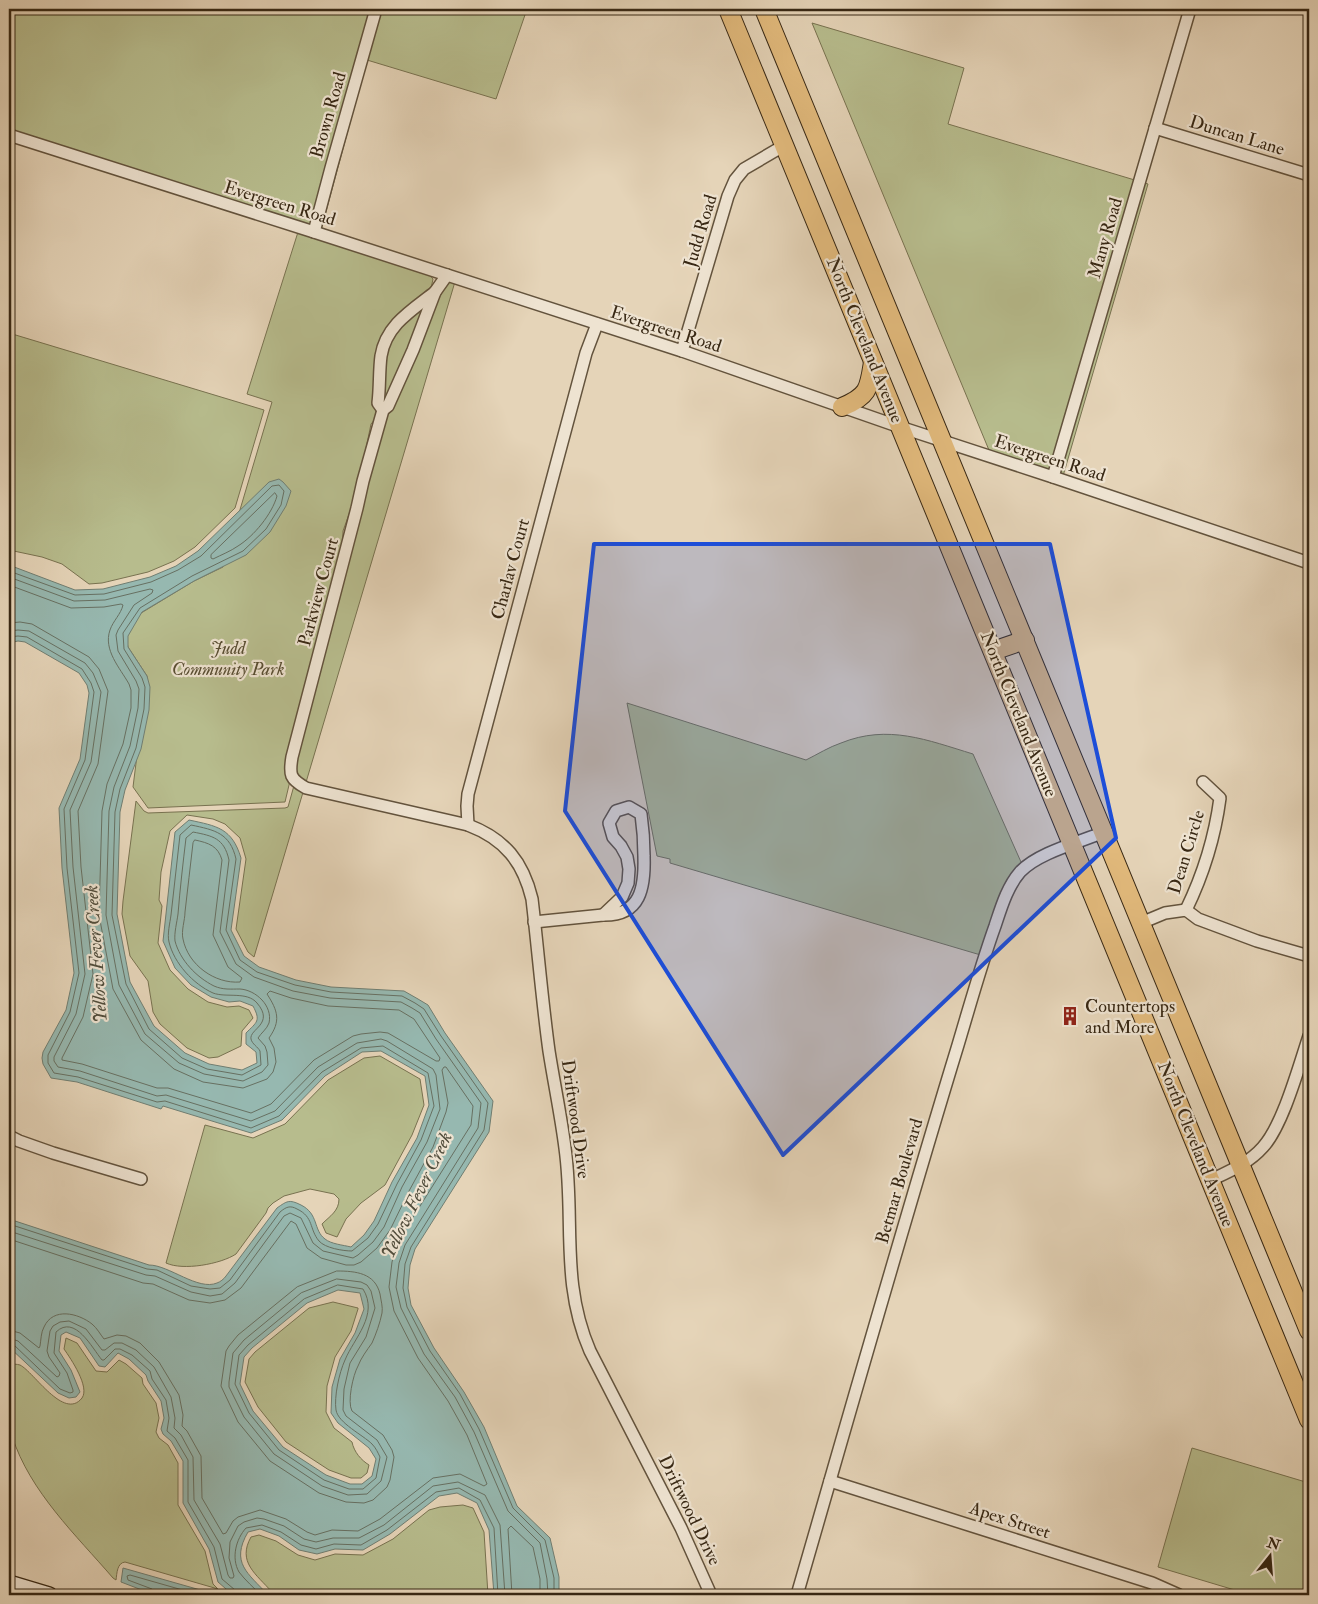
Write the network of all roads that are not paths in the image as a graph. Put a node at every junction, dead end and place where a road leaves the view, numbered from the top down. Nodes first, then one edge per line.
1 (376, 9) edge
2 (728, 9) edge
3 (764, 9) edge
4 (1190, 9) edge
5 (1155, 128) junction
6 (9, 134) edge
7 (785, 145) junction
8 (1309, 175) edge
9 (314, 232) junction
10 (447, 275) junction
11 (435, 292) junction
12 (597, 324) junction
13 (682, 351) junction
14 (873, 361) junction
15 (842, 407) junction
16 (382, 410) junction
17 (900, 427) junction
18 (942, 441) junction
19 (1053, 477) junction
20 (1309, 563) edge
21 (1025, 640) junction
22 (993, 651) junction
23 (295, 782) joint
24 (1203, 782) dead end
25 (468, 825) junction
26 (1104, 832) junction
27 (1073, 844) junction
28 (644, 858) junction
29 (628, 861) junction
30 (1186, 910) junction
31 (603, 915) junction
32 (534, 922) junction
33 (1140, 923) junction
34 (1309, 956) edge
35 (1309, 1036) edge
36 (9, 1136) edge
37 (1241, 1166) junction
38 (141, 1179) dead end
39 (1211, 1180) junction
40 (1309, 1331) edge
41 (1309, 1420) edge
42 (830, 1481) junction
43 (9, 1583) edge
44 (49, 1595) edge
45 (711, 1595) edge
46 (797, 1595) edge
47 (1179, 1595) edge

1 - 9 street, Brown Road
2 - 7 main road, North Cleveland Avenue
3 - 18 main road, North Cleveland Avenue
4 - 5 street, Many Road
5 - 8 street, Duncan Lane
5 - 19 street, Many Road
6 - 9 street, Evergreen Road
7 - 13 street, Judd Road
7 - 14 main road, North Cleveland Avenue
9 - 10 street, Evergreen Road
10 - 11 street, Parkview Court
10 - 12 street, Evergreen Road
11 - 16 street, Parkview Court
11 - 16 street, Parkview Court
12 - 13 street, Evergreen Road
12 - 25 street, Charlav Court
13 - 15 street, Evergreen Road
14 - 15 main road
14 - 17 main road, North Cleveland Avenue
15 - 17 street, Evergreen Road
16 - 23 street, Parkview Court
17 - 18 street, Evergreen Road
17 - 22 main road, North Cleveland Avenue
18 - 19 street, Evergreen Road
18 - 21 main road, North Cleveland Avenue
19 - 20 street, Evergreen Road
21 - 22 main road
21 - 26 main road, North Cleveland Avenue
22 - 27 main road, North Cleveland Avenue
23 - 25 street, Driftwood Drive
24 - 30 street, Dean Circle
25 - 32 street, Driftwood Drive
26 - 27 street, Betmar Boulevard
26 - 33 main road, North Cleveland Avenue
27 - 39 main road, North Cleveland Avenue
27 - 42 street, Betmar Boulevard
28 - 29 street
28 - 29 street
28 - 31 street
29 - 31 street
30 - 33 street
30 - 34 street
31 - 32 street
32 - 45 street, Driftwood Drive
33 - 37 main road, North Cleveland Avenue
35 - 37 street
36 - 38 street
37 - 39 street
37 - 40 main road, North Cleveland Avenue
39 - 41 main road, North Cleveland Avenue
42 - 46 street, Betmar Boulevard
42 - 47 street, Apex Street
43 - 44 main road

